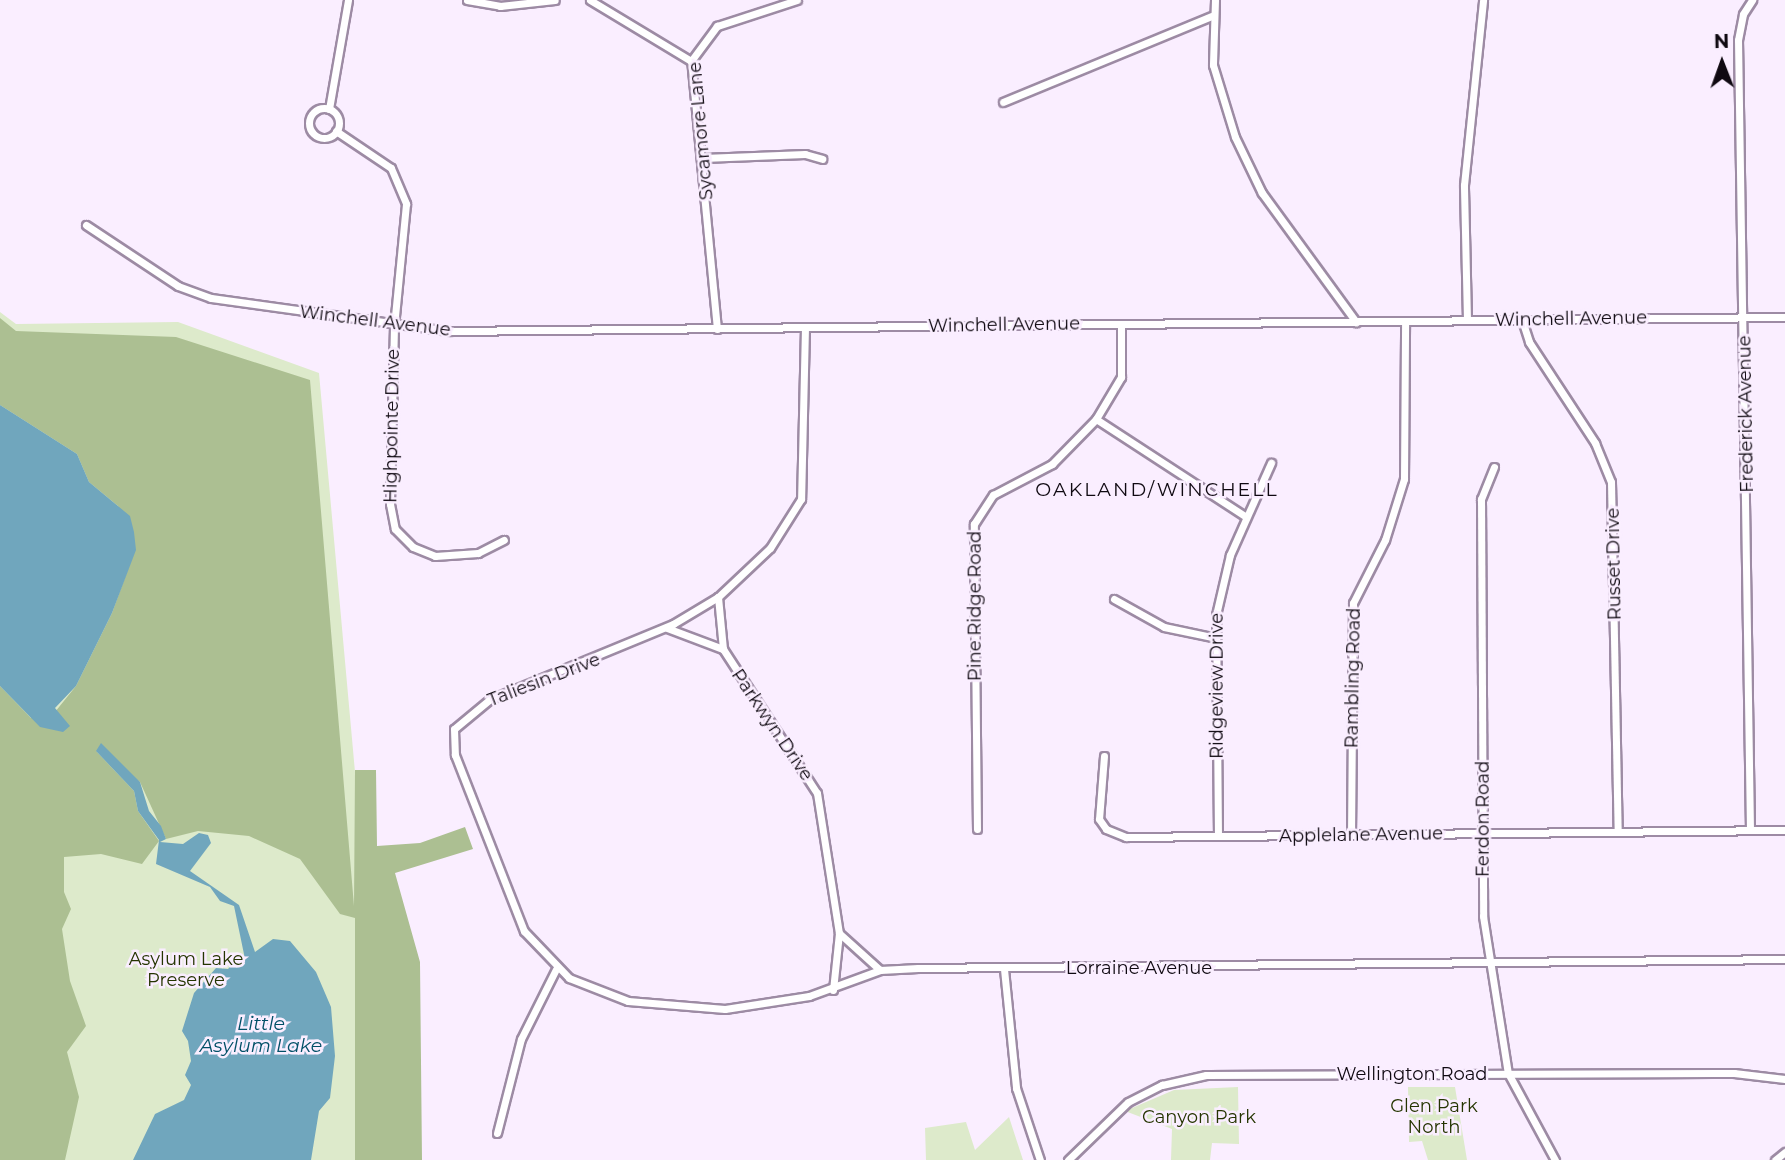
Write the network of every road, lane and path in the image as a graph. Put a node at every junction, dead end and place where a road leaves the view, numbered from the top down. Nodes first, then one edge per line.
1 (348, 0) edge
2 (467, 0) edge
3 (555, 0) edge
4 (590, 0) edge
5 (797, 0) edge
6 (1215, 0) edge
7 (1483, 0) edge
8 (1752, 0) edge
9 (1212, 16) junction
10 (691, 61) junction
11 (1003, 102) dead end
12 (330, 109) junction
13 (336, 131) junction
14 (703, 158) junction
15 (822, 159) dead end
16 (86, 225) dead end
17 (1745, 317) junction
18 (1785, 317) edge
19 (1467, 320) junction
20 (1522, 320) junction
21 (1405, 321) junction
22 (1356, 322) junction
23 (1121, 324) junction
24 (394, 326) junction
25 (805, 327) junction
26 (717, 329) junction
27 (1096, 419) junction
28 (1271, 463) dead end
29 (1494, 467) dead end
30 (1245, 516) junction
31 (504, 540) dead end
32 (718, 597) junction
33 (1114, 598) dead end
34 (667, 628) junction
35 (1216, 638) junction
36 (723, 649) junction
37 (1104, 756) dead end
38 (977, 829) dead end
39 (1750, 830) junction
40 (1785, 830) edge
41 (1618, 832) junction
42 (1483, 833) junction
43 (1351, 835) junction
44 (1218, 836) junction
45 (524, 931) joint
46 (839, 933) junction
47 (1785, 959) edge
48 (1488, 963) junction
49 (1004, 968) junction
50 (556, 969) junction
51 (880, 970) junction
52 (833, 990) junction
53 (1508, 1073) junction
54 (1785, 1079) edge
55 (497, 1133) dead end
56 (1785, 1152) edge
57 (1040, 1160) edge
58 (1068, 1160) edge
59 (1555, 1160) edge
60 (1775, 1160) edge

1 - 12 street
2 - 3 street
4 - 10 street
5 - 10 street, Sycamore Lane
6 - 9 street
7 - 19 street
8 - 17 street, Frederick Avenue
9 - 11 street
9 - 22 street
10 - 14 street, Sycamore Lane
12 - 13 street
12 - 13 street
13 - 24 street
14 - 15 street
14 - 26 street, Sycamore Lane
16 - 24 street, Winchell Avenue
17 - 18 street, Winchell Avenue
17 - 20 street, Winchell Avenue
17 - 39 street, Frederick Avenue
19 - 20 street, Winchell Avenue
19 - 21 street, Winchell Avenue
20 - 41 street, Russet Drive
21 - 22 street, Winchell Avenue
21 - 43 street, Rambling Road
22 - 23 street, Winchell Avenue
23 - 25 street, Winchell Avenue
23 - 27 street, Pine Ridge Road
24 - 26 street, Winchell Avenue
24 - 31 street, Highpointe Drive
25 - 26 street, Winchell Avenue
25 - 32 street
27 - 30 street
27 - 38 street, Pine Ridge Road
28 - 30 street, Ridgeview Drive
29 - 42 street, Ferdon Road
30 - 35 street, Ridgeview Drive
32 - 34 street, Taliesin Drive
32 - 36 street, Parkwyn Drive
33 - 35 street
34 - 36 street
34 - 45 street, Taliesin Drive
35 - 44 street, Ridgeview Drive
36 - 46 street, Parkwyn Drive
37 - 44 street, Applelane Avenue
39 - 40 street, Applelane Avenue
39 - 41 street, Applelane Avenue
41 - 42 street, Applelane Avenue
42 - 43 street, Applelane Avenue
42 - 48 street, Ferdon Road
43 - 44 street, Applelane Avenue
45 - 50 street, Lorraine Avenue
46 - 51 street
46 - 52 street, Parkwyn Drive
47 - 48 street, Lorraine Avenue
48 - 49 street, Lorraine Avenue
48 - 53 street, Ferdon Road
49 - 51 street, Lorraine Avenue
49 - 57 street
50 - 52 street, Lorraine Avenue
50 - 55 street
51 - 52 street, Lorraine Avenue
53 - 54 street, Wellington Road
53 - 58 street, Wellington Road
53 - 59 street, Ferdon Road
56 - 60 street

